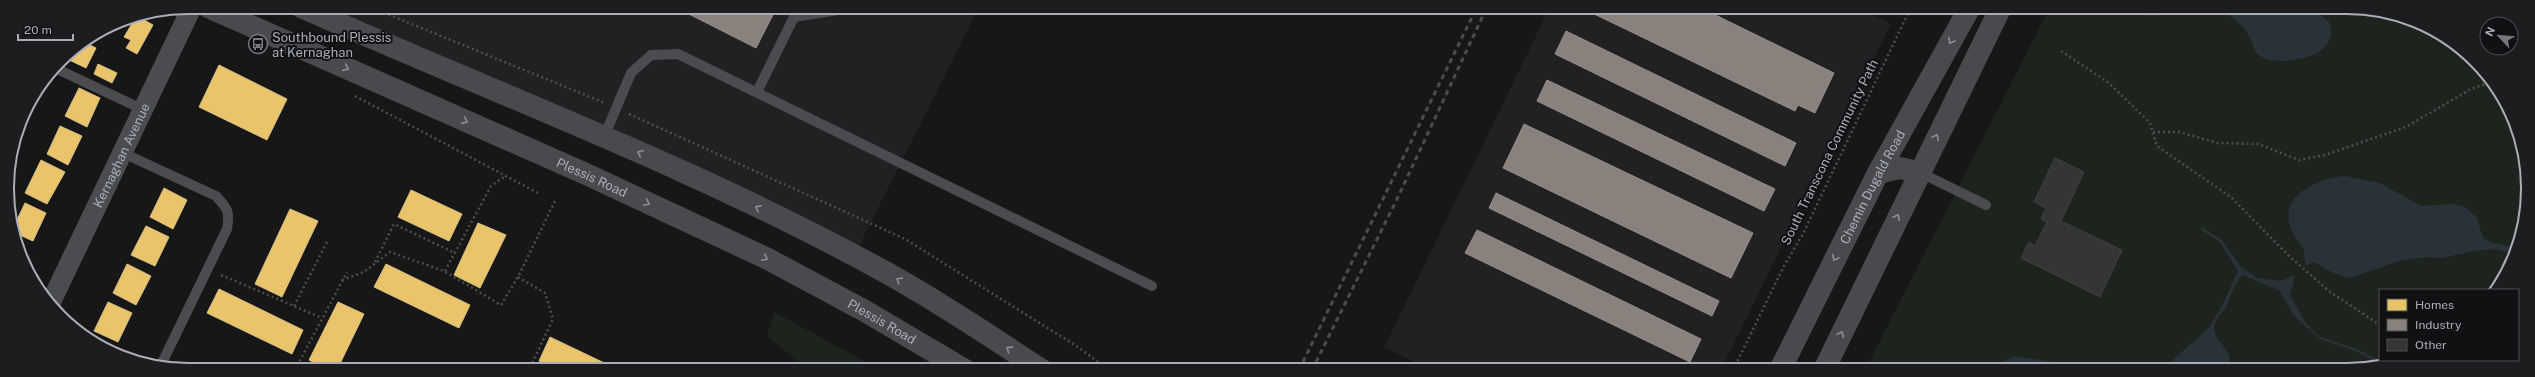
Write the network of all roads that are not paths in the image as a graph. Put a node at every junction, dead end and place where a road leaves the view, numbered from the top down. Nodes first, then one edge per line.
1 (189, 14) edge
2 (224, 14) edge
3 (317, 14) edge
4 (813, 14) edge
5 (1966, 14) edge
6 (1997, 14) edge
7 (60, 70) edge
8 (757, 92) junction
9 (144, 110) junction
10 (604, 137) junction
11 (124, 152) junction
12 (1919, 172) junction
13 (1878, 173) junction
14 (1986, 205) dead end
15 (1152, 286) dead end
16 (53, 298) edge
17 (163, 362) edge
18 (952, 363) edge
19 (1031, 363) edge
20 (1783, 363) edge
21 (1827, 363) edge

1 - 9 street, Kernaghan Avenue
2 -> 18 main road, Plessis Road
3 - 10 main road
4 - 8 lane
5 -> 13 main road, Chemin Dugald Road
12 -> 6 main road
7 - 9 lane
8 - 10 lane
8 - 15 lane
9 - 11 street, Kernaghan Avenue
19 -> 10 main road
11 - 16 street, Kernaghan Avenue
11 - 17 lane
12 - 13 main road
12 - 14 lane
21 -> 12 main road
13 -> 20 main road, Chemin Dugald Road

